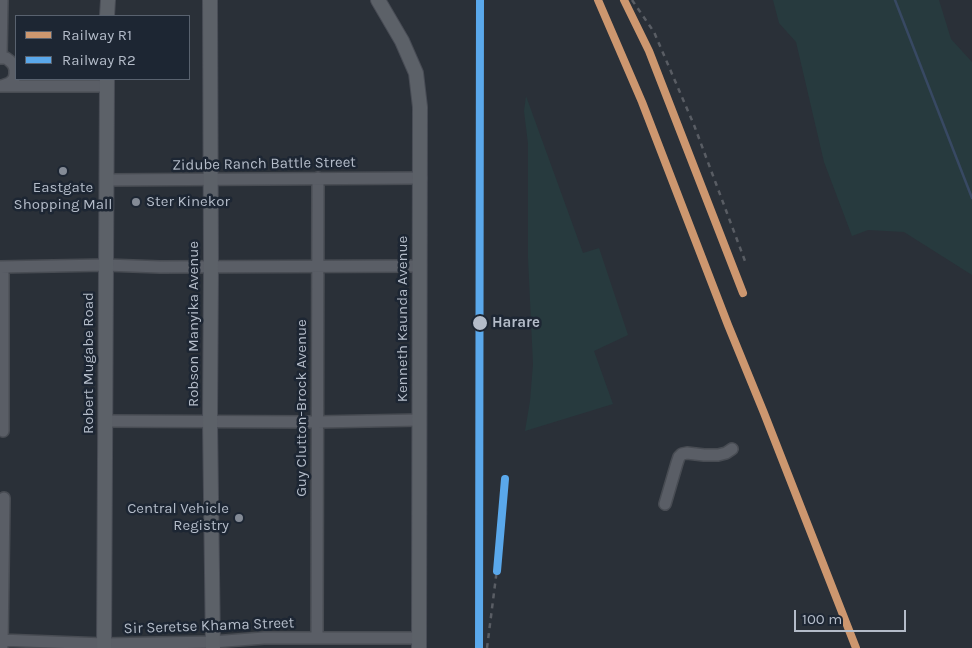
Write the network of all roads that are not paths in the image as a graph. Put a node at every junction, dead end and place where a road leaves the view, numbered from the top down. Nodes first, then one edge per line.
1 (2, 0) edge
2 (108, 0) edge
3 (210, 0) edge
4 (378, 0) edge
5 (108, 15) edge
6 (0, 57) edge
7 (15, 68) edge
8 (15, 74) edge
9 (107, 82) edge
10 (0, 86) edge
11 (318, 178) junction
12 (421, 178) junction
13 (107, 180) junction
14 (210, 180) junction
15 (106, 265) junction
16 (211, 266) junction
17 (317, 266) junction
18 (419, 266) junction
19 (1, 267) edge
20 (419, 420) junction
21 (105, 421) junction
22 (210, 421) junction
23 (317, 422) junction
24 (3, 431) dead end
25 (732, 449) dead end
26 (4, 498) dead end
27 (665, 504) dead end
28 (317, 638) junction
29 (1, 643) edge
30 (419, 643) edge
31 (213, 645) edge
32 (104, 646) edge

1 - 6 street
2 - 5 main road
3 - 14 main road, Robson Manyika Avenue
4 - 12 main road, Kenneth Kaunda Avenue
6 - 7 street
8 - 10 street
9 - 10 street
9 - 13 main road, Robert Mugabe Road
11 - 12 street, Zidube Ranch Battle Street
11 - 14 street, Zidube Ranch Battle Street
11 - 17 street, Guy Clutton-Brock Avenue
12 - 18 main road, Kenneth Kaunda Avenue
13 - 14 street, Zidube Ranch Battle Street
13 - 15 main road, Robert Mugabe Road
14 - 16 main road, Robson Manyika Avenue
15 - 16 street
15 - 19 street
15 - 21 main road, Robert Mugabe Road
16 - 17 street
16 - 22 main road, Robson Manyika Avenue
17 - 18 street
17 - 23 street, Guy Clutton-Brock Avenue
18 - 20 main road, Kenneth Kaunda Avenue
19 - 24 street
20 - 23 street
20 - 30 main road, Kenneth Kaunda Avenue
21 - 22 street
21 - 32 main road, Robert Mugabe Road
22 - 23 street
22 - 31 main road, Robson Manyika Avenue
23 - 28 street, Guy Clutton-Brock Avenue
25 - 27 street
26 - 29 street
28 - 30 street, Sir Seretse Khama Street
28 - 31 street, Sir Seretse Khama Street
29 - 32 street, Sir Seretse Khama Street
31 - 32 street, Sir Seretse Khama Street

